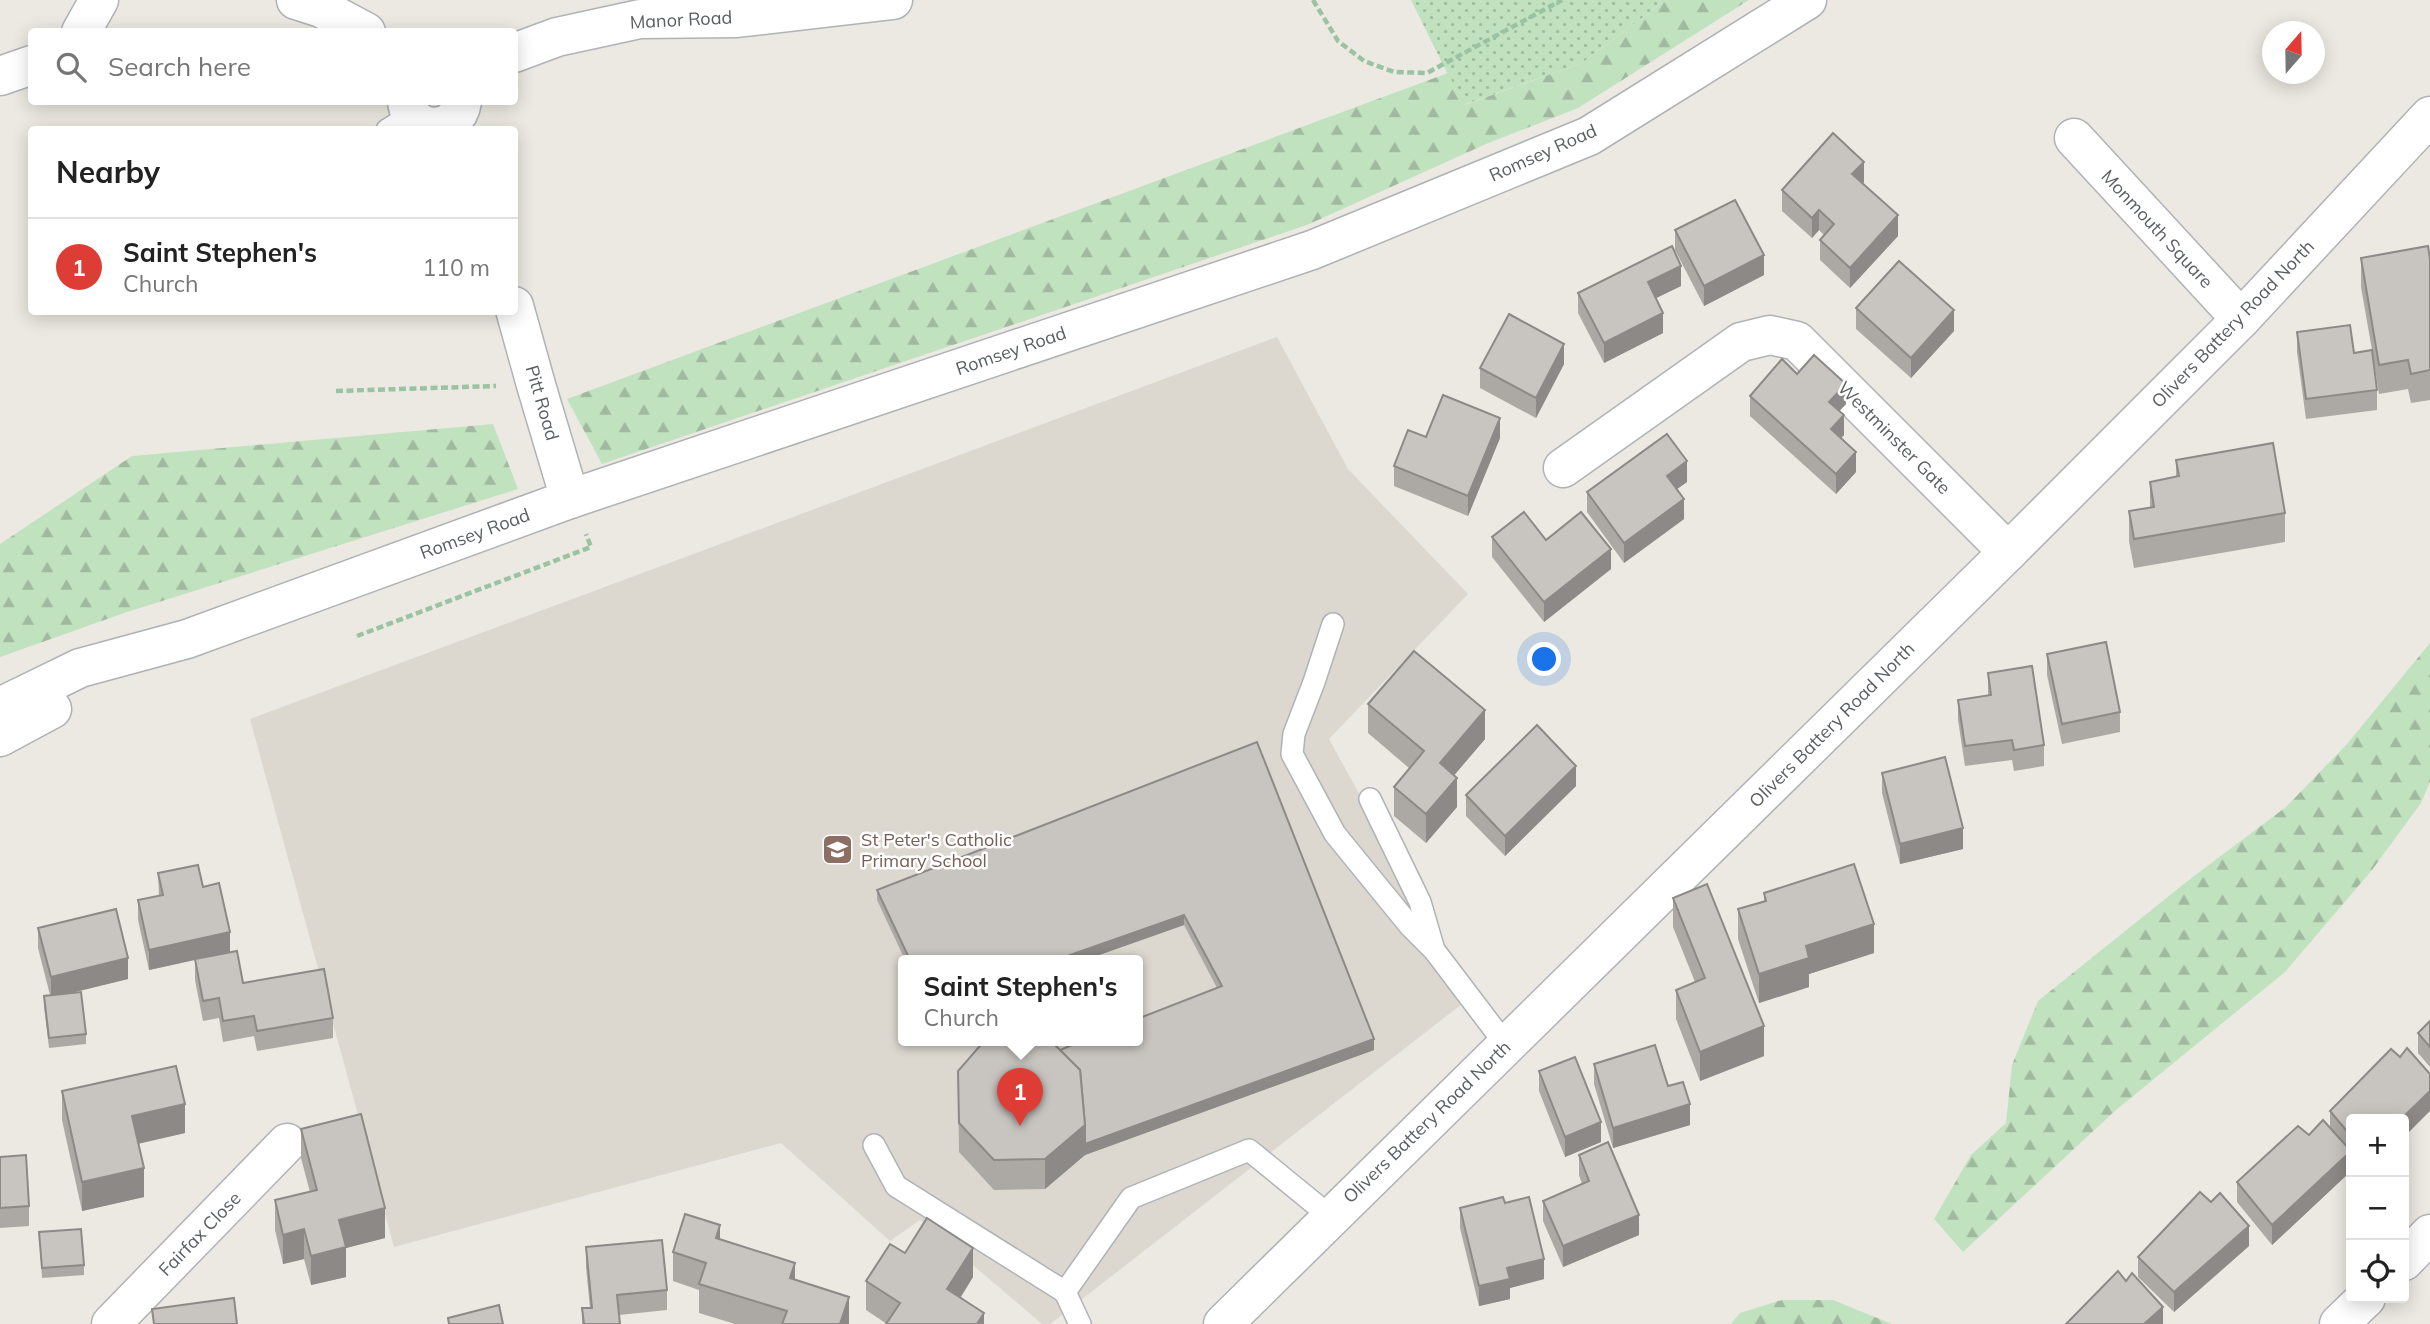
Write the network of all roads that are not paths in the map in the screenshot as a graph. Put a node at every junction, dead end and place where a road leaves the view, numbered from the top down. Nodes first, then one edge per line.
1 (99, 0) edge
2 (296, 0) edge
3 (893, 0) edge
4 (1807, 0) edge
5 (638, 9) edge
6 (83, 28) edge
7 (358, 28) edge
8 (518, 52) edge
9 (28, 67) edge
10 (0, 76) edge
11 (402, 115) edge
12 (2430, 116) edge
13 (456, 118) edge
14 (428, 126) edge
15 (438, 126) edge
16 (2074, 138) dead end
17 (517, 315) edge
18 (2241, 319) junction
19 (1563, 468) dead end
20 (570, 499) junction
21 (2008, 552) junction
22 (1333, 624) dead end
23 (187, 639) junction
24 (0, 707) edge
25 (0, 737) edge
26 (1370, 799) dead end
27 (1434, 950) junction
28 (1506, 1045) junction
29 (288, 1143) dead end
30 (874, 1145) dead end
31 (1331, 1217) junction
32 (2430, 1234) edge
33 (2409, 1256) edge
34 (1065, 1293) junction
35 (2361, 1303) edge
36 (111, 1324) edge
37 (1080, 1324) edge
38 (1223, 1324) edge
39 (2339, 1324) edge

1 - 6 street
2 - 7 street
3 - 5 street, Manor Road
4 - 20 street, Romsey Road
5 - 8 street, Manor Road
9 - 10 street
11 - 14 street
12 - 18 street, Olivers Battery Road North
13 - 15 street
16 - 18 street, Monmouth Square
17 - 20 street, Pitt Road
18 - 21 street, Olivers Battery Road North
19 - 21 street, Westminster Gate
20 - 23 street, Romsey Road
21 - 28 street, Olivers Battery Road North
22 - 27 lane
23 - 24 street, Romsey Road
23 - 25 street, Romsey Road
26 - 27 lane
27 - 28 lane
28 - 31 street, Olivers Battery Road North
29 - 36 street, Fairfax Close
30 - 34 lane
31 - 34 lane
31 - 38 street, Olivers Battery Road North
32 - 33 street
34 - 37 lane
35 - 39 street

